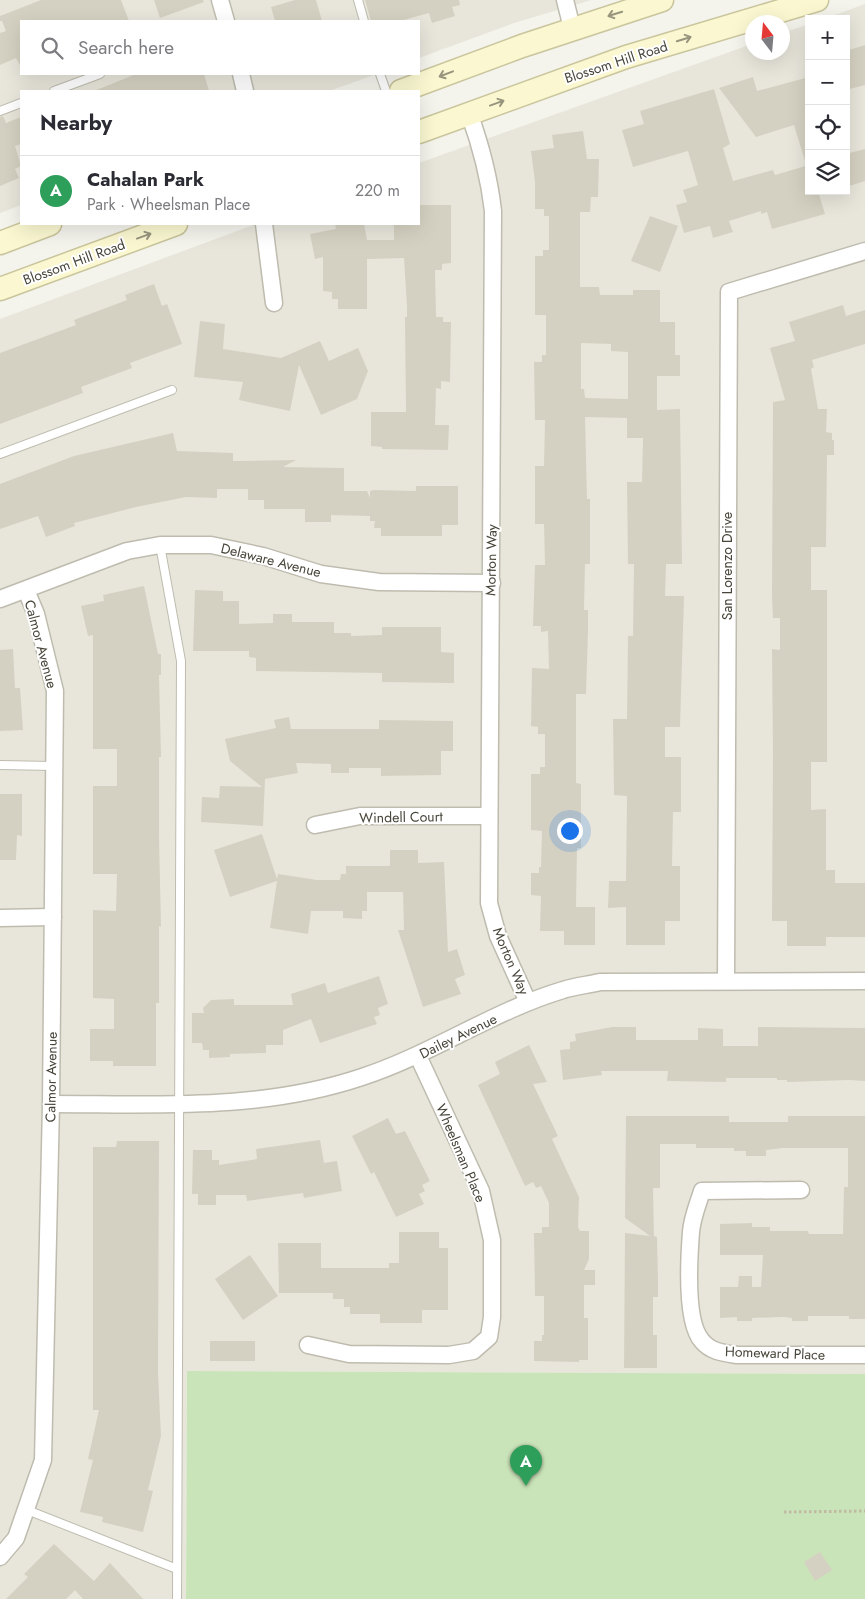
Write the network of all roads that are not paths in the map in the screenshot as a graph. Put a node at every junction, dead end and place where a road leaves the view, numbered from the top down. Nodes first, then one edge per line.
1 (220, 0) edge
2 (358, 0) edge
3 (565, 0) edge
4 (662, 0) edge
5 (817, 0) edge
6 (226, 20) edge
7 (364, 20) edge
8 (572, 28) junction
9 (97, 75) edge
10 (241, 75) edge
11 (380, 75) edge
12 (57, 90) edge
13 (246, 90) edge
14 (386, 90) edge
15 (404, 90) edge
16 (20, 104) edge
17 (0, 112) edge
18 (469, 114) junction
19 (420, 132) edge
20 (47, 225) edge
21 (173, 225) edge
22 (264, 225) edge
23 (0, 243) edge
24 (865, 251) edge
25 (0, 289) edge
26 (274, 303) dead end
27 (172, 390) dead end
28 (0, 454) edge
29 (160, 545) junction
30 (492, 582) junction
31 (26, 590) junction
32 (0, 599) edge
33 (0, 764) edge
34 (53, 766) junction
35 (488, 816) junction
36 (315, 825) dead end
37 (54, 917) junction
38 (0, 918) edge
39 (726, 981) junction
40 (865, 981) edge
41 (528, 1002) junction
42 (418, 1056) junction
43 (51, 1104) junction
44 (179, 1104) junction
45 (801, 1190) dead end
46 (308, 1345) dead end
47 (865, 1355) edge
48 (27, 1510) junction
49 (0, 1557) edge
50 (177, 1569) junction
51 (177, 1599) edge

1 - 6 street
2 - 7 lane
3 - 8 street
4 -> 8 main road
18 -> 5 main road, Blossom Hill Road
8 -> 15 main road
9 - 12 lane
10 - 13 street
11 - 14 lane
16 - 17 lane
18 - 19 main road, Blossom Hill Road
18 - 30 street, Morton Way
20 - 23 main road
25 -> 21 main road, Blossom Hill Road
22 - 26 street
24 - 39 street, San Lorenzo Drive
27 - 28 lane
29 - 30 street, Delaware Avenue
29 - 31 street, Delaware Avenue
29 - 44 lane
30 - 35 street, Morton Way
31 - 32 street, Delaware Avenue
31 - 34 street, Calmor Avenue
33 - 34 lane
34 - 37 street, Calmor Avenue
35 - 36 street, Windell Court
35 - 41 street, Morton Way
37 - 38 street
37 - 43 street, Calmor Avenue
39 - 40 street, Dailey Avenue
39 - 41 street, Dailey Avenue
41 - 42 street, Dailey Avenue
42 - 44 street, Dailey Avenue
42 - 46 street, Wheelsman Place
43 - 44 street, Dailey Avenue
43 - 48 street, Calmor Avenue
44 - 50 lane
45 - 47 street, Homeward Place
48 - 49 street, Calmor Avenue
48 - 50 lane
50 - 51 lane

